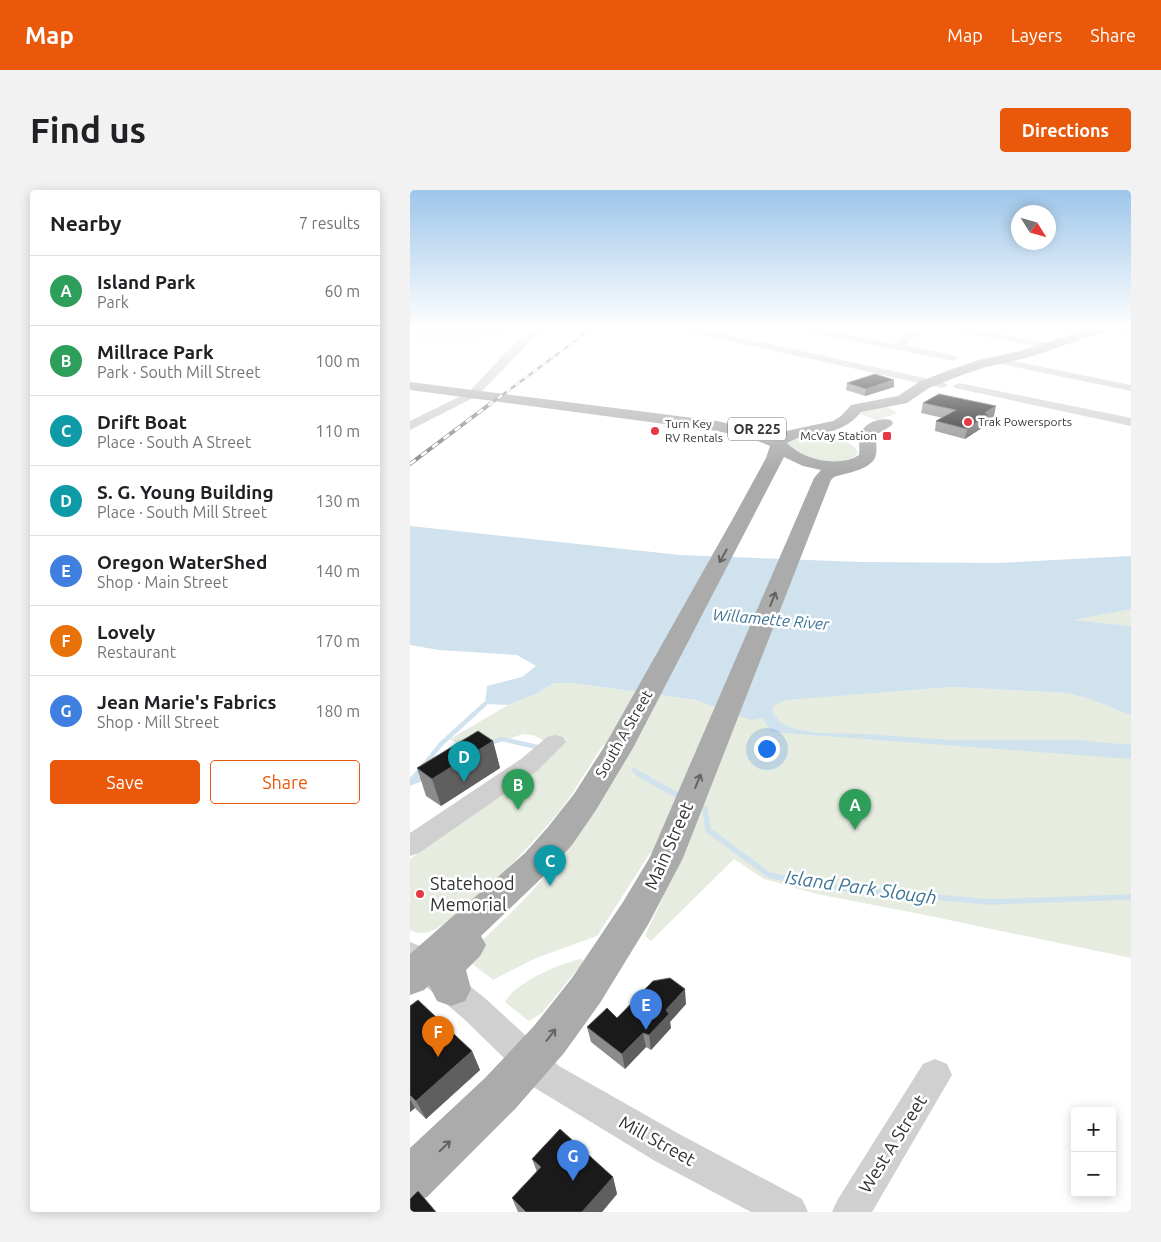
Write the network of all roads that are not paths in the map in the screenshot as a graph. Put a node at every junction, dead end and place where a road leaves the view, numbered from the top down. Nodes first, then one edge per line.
1 (489, 377) edge
2 (907, 377) edge
3 (951, 377) edge
4 (1076, 377) edge
5 (936, 383) junction
6 (410, 386) edge
7 (959, 386) dead end
8 (1131, 388) edge
9 (473, 394) junction
10 (882, 404) junction
11 (851, 414) junction
12 (905, 415) junction
13 (1131, 422) edge
14 (885, 423) junction
15 (410, 426) edge
16 (717, 426) junction
17 (802, 432) junction
18 (778, 445) junction
19 (868, 449) junction
20 (847, 466) junction
21 (757, 491) junction
22 (555, 742) dead end
23 (410, 846) edge
24 (424, 972) edge
25 (530, 1062) junction
26 (935, 1075) dead end
27 (410, 1180) edge
28 (789, 1212) edge
29 (850, 1212) edge

1 - 9 street
2 - 5 street
3 - 5 main road
4 - 8 street
5 - 10 main road
5 - 12 main road
6 - 9 main road, OR 225
7 - 13 street
9 - 15 street
9 - 16 main road, OR 225
10 - 11 main road
10 - 12 main road
11 - 14 main road
11 - 17 main road
12 - 14 main road
14 - 19 main road
16 - 17 main road, OR 225
16 - 18 main road, OR 225
16 - 21 main road, OR 225
17 - 18 main road
17 - 19 main road
18 - 20 main road
18 - 21 main road, South A Street
19 - 20 main road, Main Street
25 -> 20 main road, Main Street
21 -> 24 main road, South A Street
22 - 23 street
24 - 25 street, Mill Street
27 -> 25 main road, Main Street
25 - 28 street, Mill Street
26 - 29 street, West A Street

